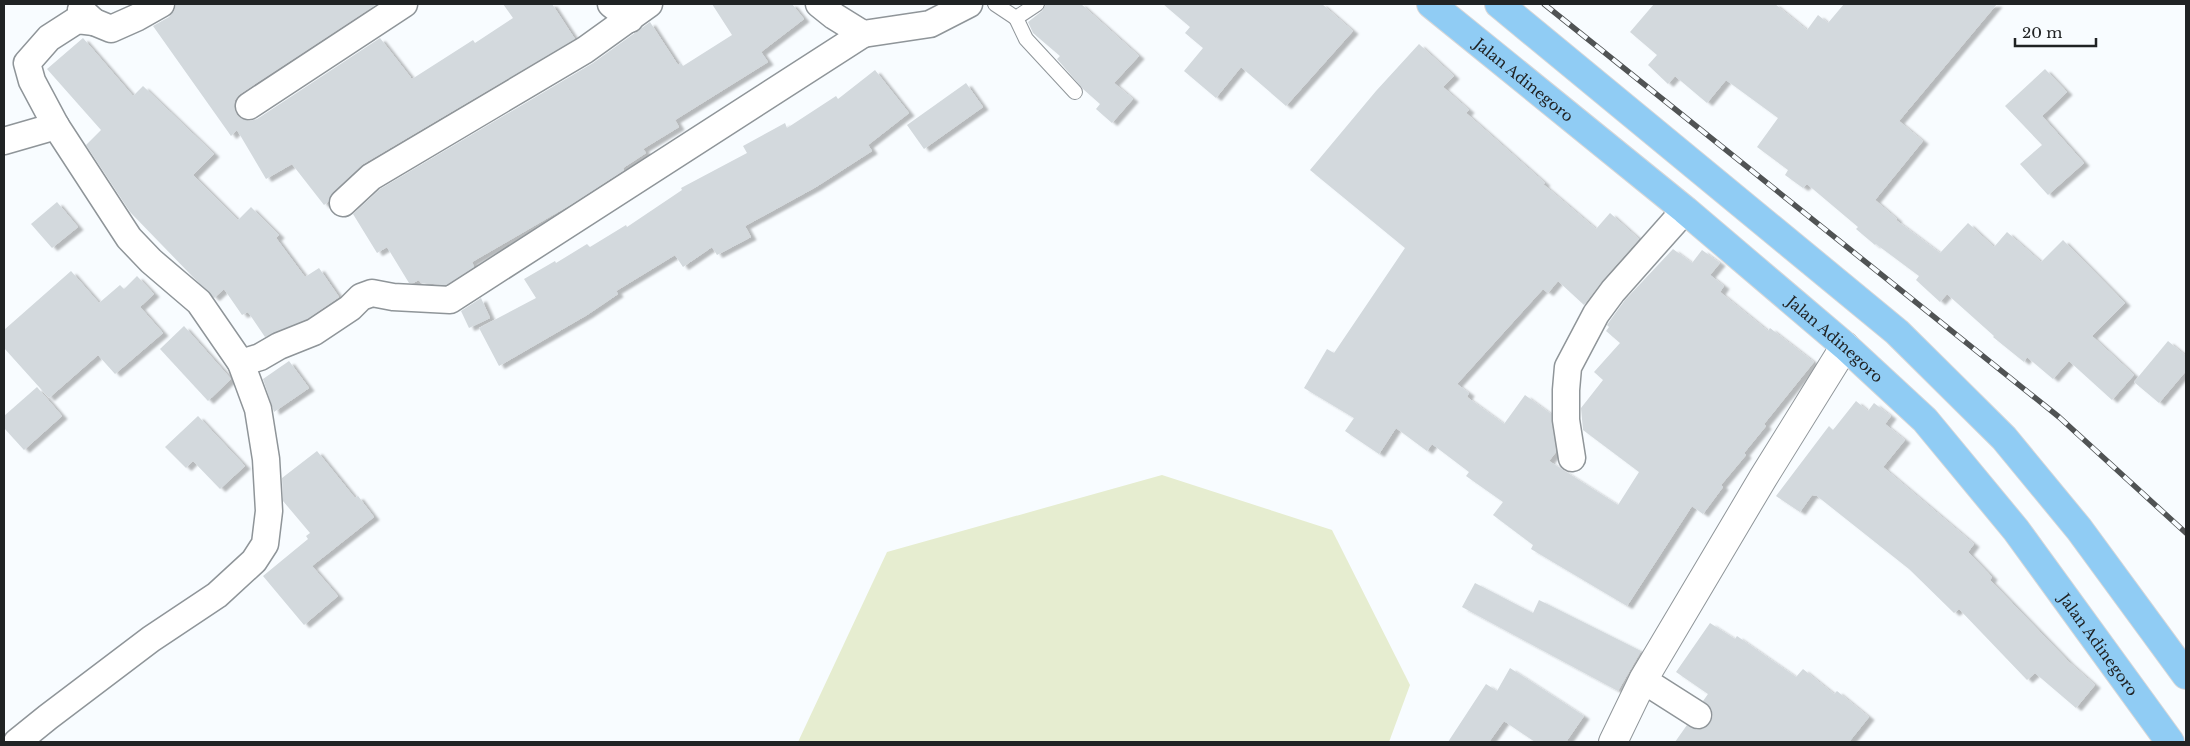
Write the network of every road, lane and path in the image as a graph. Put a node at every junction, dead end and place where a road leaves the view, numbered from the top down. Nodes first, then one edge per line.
1 (74, 4) edge
2 (161, 4) edge
3 (404, 4) edge
4 (819, 4) edge
5 (968, 4) edge
6 (995, 4) edge
7 (1036, 4) edge
8 (1431, 4) edge
9 (1499, 4) edge
10 (630, 9) edge
11 (1016, 18) junction
12 (94, 22) junction
13 (863, 34) junction
14 (1075, 92) dead end
15 (249, 106) dead end
16 (56, 126) junction
17 (4, 142) edge
18 (343, 203) dead end
19 (1685, 210) junction
20 (1846, 346) junction
21 (241, 363) junction
22 (1572, 458) dead end
23 (2186, 675) edge
24 (1643, 680) junction
25 (1698, 715) dead end
26 (17, 742) edge
27 (1613, 742) edge
28 (2170, 742) edge

1 - 12 street
2 - 12 street
3 - 15 street
4 - 13 street
5 - 13 street
6 - 11 lane
7 - 11 lane
8 - 19 highway, Jalan Adinegoro
9 - 23 highway
10 - 18 street
11 - 14 lane
12 - 16 street
13 - 21 street
16 - 17 street
16 - 21 street
19 - 20 highway, Jalan Adinegoro
19 - 22 street
20 - 24 street
20 - 28 highway, Jalan Adinegoro
21 - 26 street
24 - 25 street
24 - 27 street

